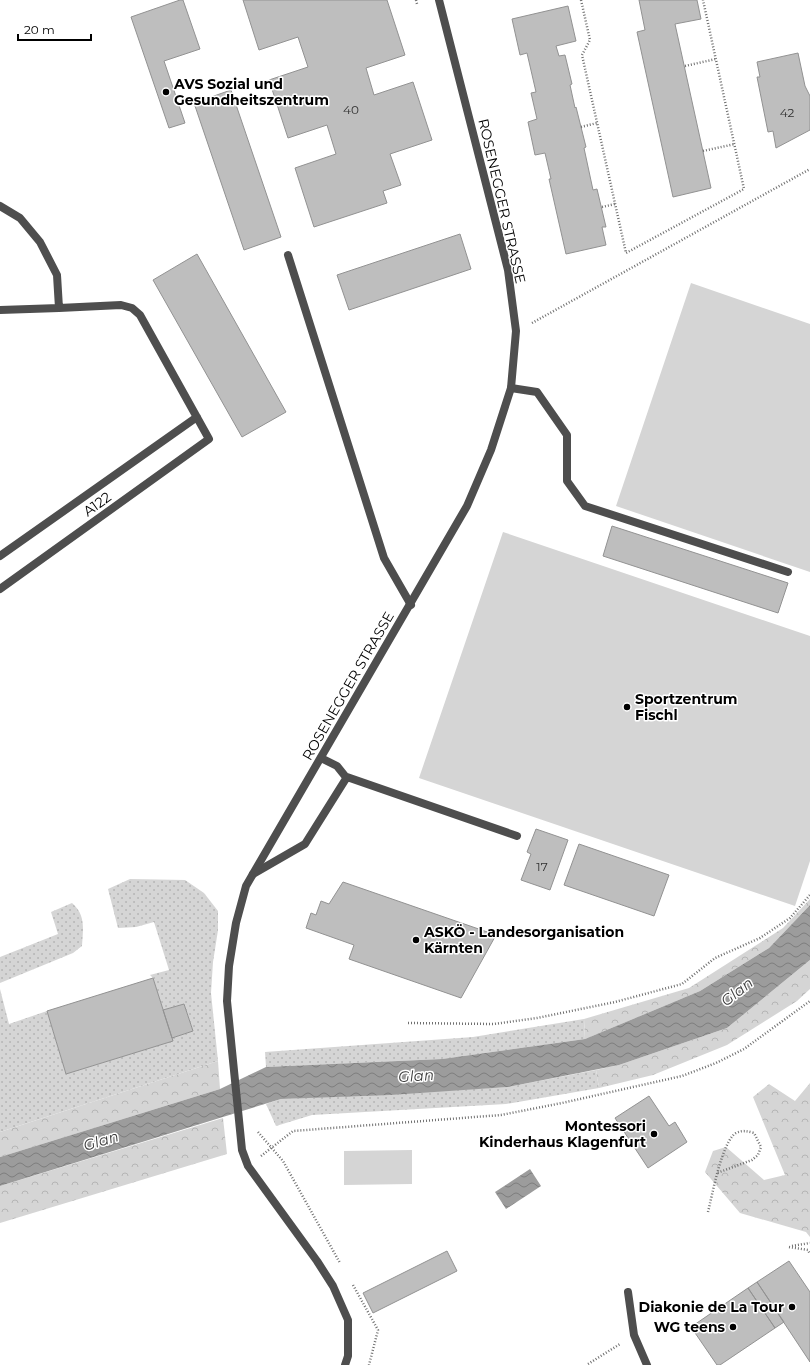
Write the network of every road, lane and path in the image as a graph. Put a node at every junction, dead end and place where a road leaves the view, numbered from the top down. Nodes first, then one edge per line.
1 (416, 0) edge
2 (439, 0) edge
3 (581, 0) edge
4 (703, 0) edge
5 (417, 4) dead end
6 (716, 59) junction
7 (685, 66) dead end
8 (597, 123) junction
9 (581, 127) dead end
10 (735, 144) junction
11 (703, 151) dead end
12 (810, 169) edge
13 (615, 204) junction
14 (0, 206) edge
15 (602, 207) dead end
16 (288, 255) dead end
17 (59, 308) junction
18 (0, 310) edge
19 (516, 332) junction
20 (511, 388) junction
21 (197, 417) junction
22 (0, 556) edge
23 (788, 572) dead end
24 (0, 589) edge
25 (410, 605) junction
26 (321, 758) junction
27 (345, 776) dead end
28 (516, 836) dead end
29 (253, 874) junction
30 (810, 895) edge
31 (810, 1001) edge
32 (408, 1023) dead end
33 (248, 1166) junction
34 (717, 1173) junction
35 (708, 1212) dead end
36 (810, 1243) edge
37 (810, 1254) edge
38 (628, 1292) dead end
39 (634, 1335) junction
40 (588, 1364) dead end
41 (345, 1365) edge
42 (648, 1365) edge

1 - 5 path
2 - 19 street, ROSENEGGER STRASSE
3 - 8 path
4 - 6 path
6 - 7 path
6 - 10 path
8 - 9 path
8 - 13 path
10 - 11 path
10 - 13 path
12 - 19 path
13 - 15 path
14 - 17 street
16 - 25 street
17 - 18 street
17 - 21 street
19 - 20 street, ROSENEGGER STRASSE
20 - 23 street
20 - 25 street, ROSENEGGER STRASSE
21 - 22 street, A122
21 - 24 street, A122
25 - 26 street, ROSENEGGER STRASSE
26 - 27 street
26 - 29 street, ROSENEGGER STRASSE
28 - 29 street
29 - 33 street, ROSENEGGER STRASSE
30 - 32 path
31 - 33 path
33 - 41 street, ROSENEGGER STRASSE
34 - 34 path
34 - 35 path
36 - 37 path
38 - 39 street
39 - 40 path
39 - 42 street

